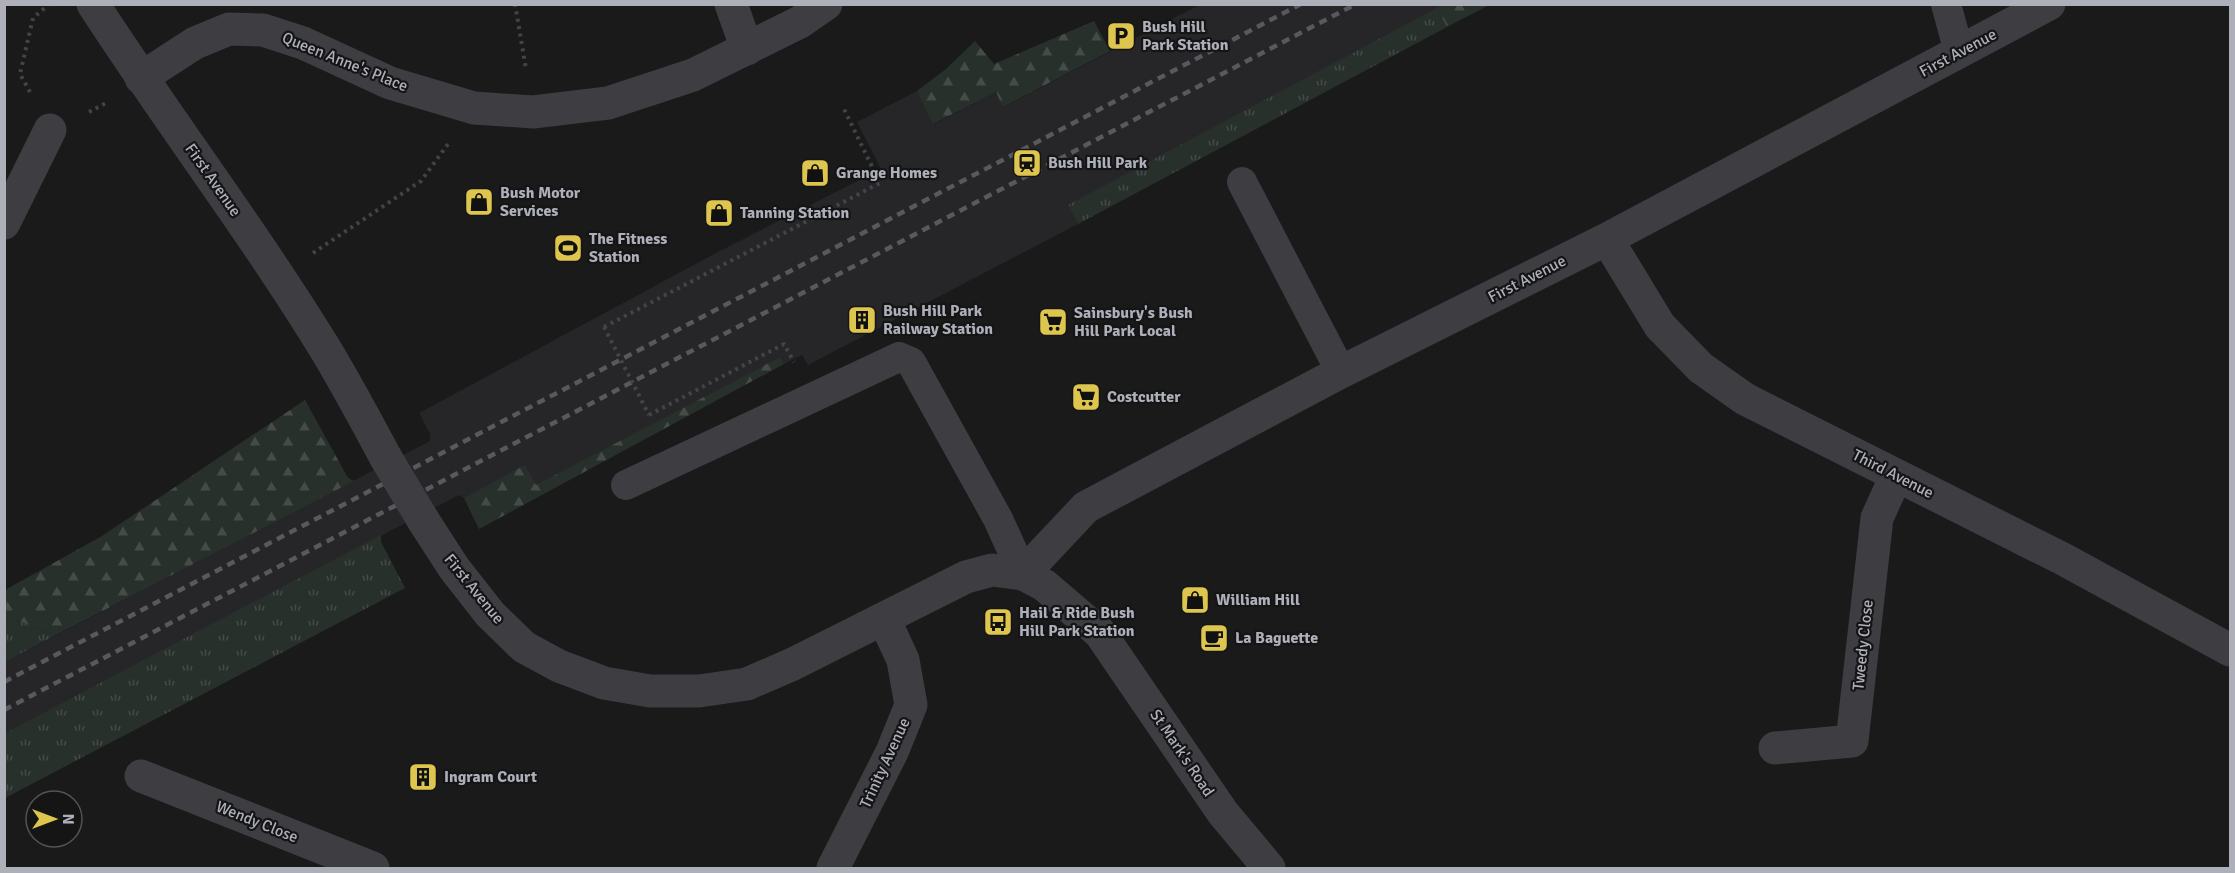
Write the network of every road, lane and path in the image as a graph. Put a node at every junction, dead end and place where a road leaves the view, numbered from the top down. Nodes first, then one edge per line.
1 (93, 4) edge
2 (515, 4) edge
3 (731, 4) edge
4 (826, 4) edge
5 (1946, 4) edge
6 (2049, 4) edge
7 (48, 5) edge
8 (747, 49) junction
9 (1959, 52) junction
10 (141, 78) junction
11 (843, 107) dead end
12 (533, 112) junction
13 (50, 130) junction
14 (421, 181) dead end
15 (1242, 182) dead end
16 (4, 223) edge
17 (1606, 239) junction
18 (324, 246) dead end
19 (793, 360) dead end
20 (1341, 372) junction
21 (1896, 476) junction
22 (626, 485) dead end
23 (1023, 574) junction
24 (884, 619) junction
25 (1100, 633) joint
26 (2230, 650) edge
27 (1775, 748) dead end
28 (141, 776) dead end
29 (373, 868) edge
30 (833, 868) edge
31 (1269, 868) edge

1 - 10 street, First Avenue
2 - 12 path
3 - 8 street
4 - 8 street, Queen Anne's Place
5 - 9 lane
6 - 9 street, First Avenue
7 - 13 path
8 - 12 street, Queen Anne's Place
9 - 17 street, First Avenue
10 - 12 street, Queen Anne's Place
10 - 13 path
10 - 24 street, First Avenue, bridge
11 - 19 path, bridge
13 - 16 street
14 - 18 path
15 - 20 lane
17 - 20 street, First Avenue
17 - 21 street, Third Avenue
20 - 23 street, First Avenue
21 - 26 street, Third Avenue
21 - 27 street, Tweedy Close
22 - 23 lane
23 - 24 street, First Avenue
23 - 25 street, First Avenue
24 - 30 street, Trinity Avenue
25 - 31 street, St Mark's Road
28 - 29 street, Wendy Close

